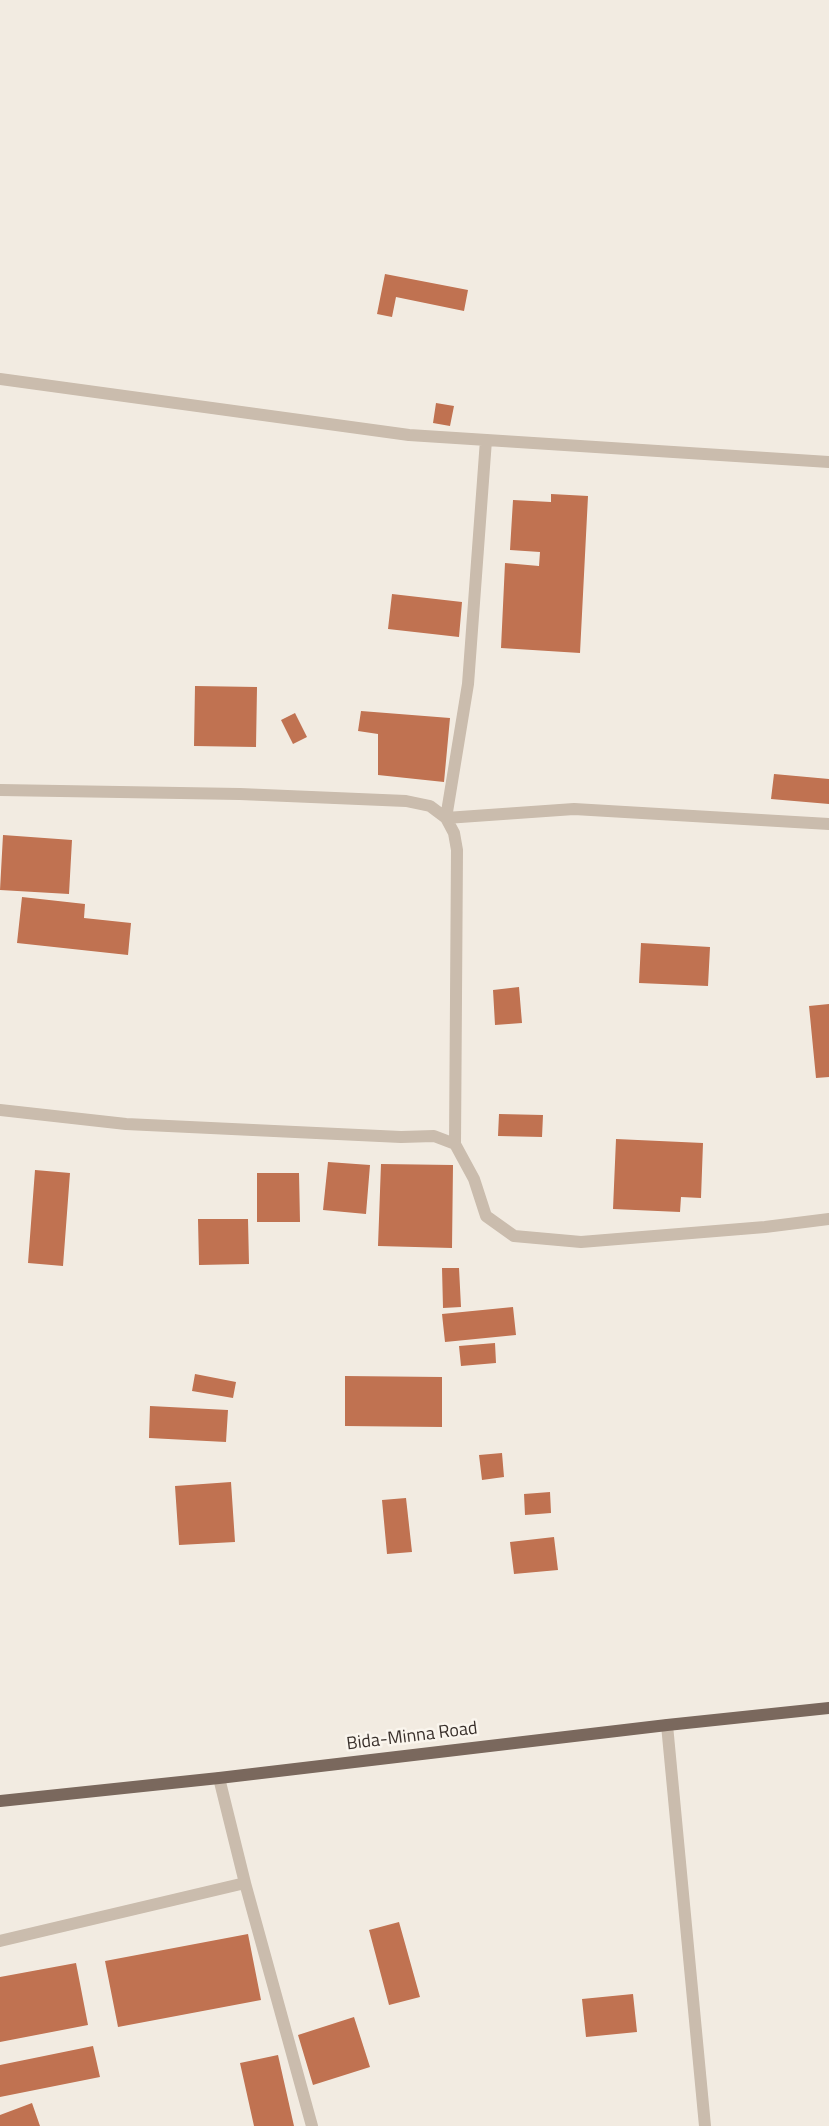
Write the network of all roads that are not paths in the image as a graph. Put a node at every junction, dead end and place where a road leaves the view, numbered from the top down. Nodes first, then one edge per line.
1 (0, 380) edge
2 (486, 440) junction
3 (829, 462) edge
4 (0, 790) edge
5 (446, 818) junction
6 (829, 824) edge
7 (0, 1110) edge
8 (455, 1144) junction
9 (829, 1219) edge
10 (829, 1708) edge
11 (667, 1725) junction
12 (219, 1778) junction
13 (0, 1801) edge
14 (245, 1884) junction
15 (0, 1941) edge
16 (312, 2126) edge
17 (705, 2126) edge

1 - 2 street
2 - 3 street
2 - 5 street
4 - 5 street
5 - 6 street
5 - 8 street
7 - 8 street
8 - 9 street
10 - 11 main road, Bida-Minna Road
11 - 12 main road, Bida-Minna Road
11 - 17 street
12 - 13 main road, Bida-Minna Road
12 - 14 street
14 - 15 street
14 - 16 street

